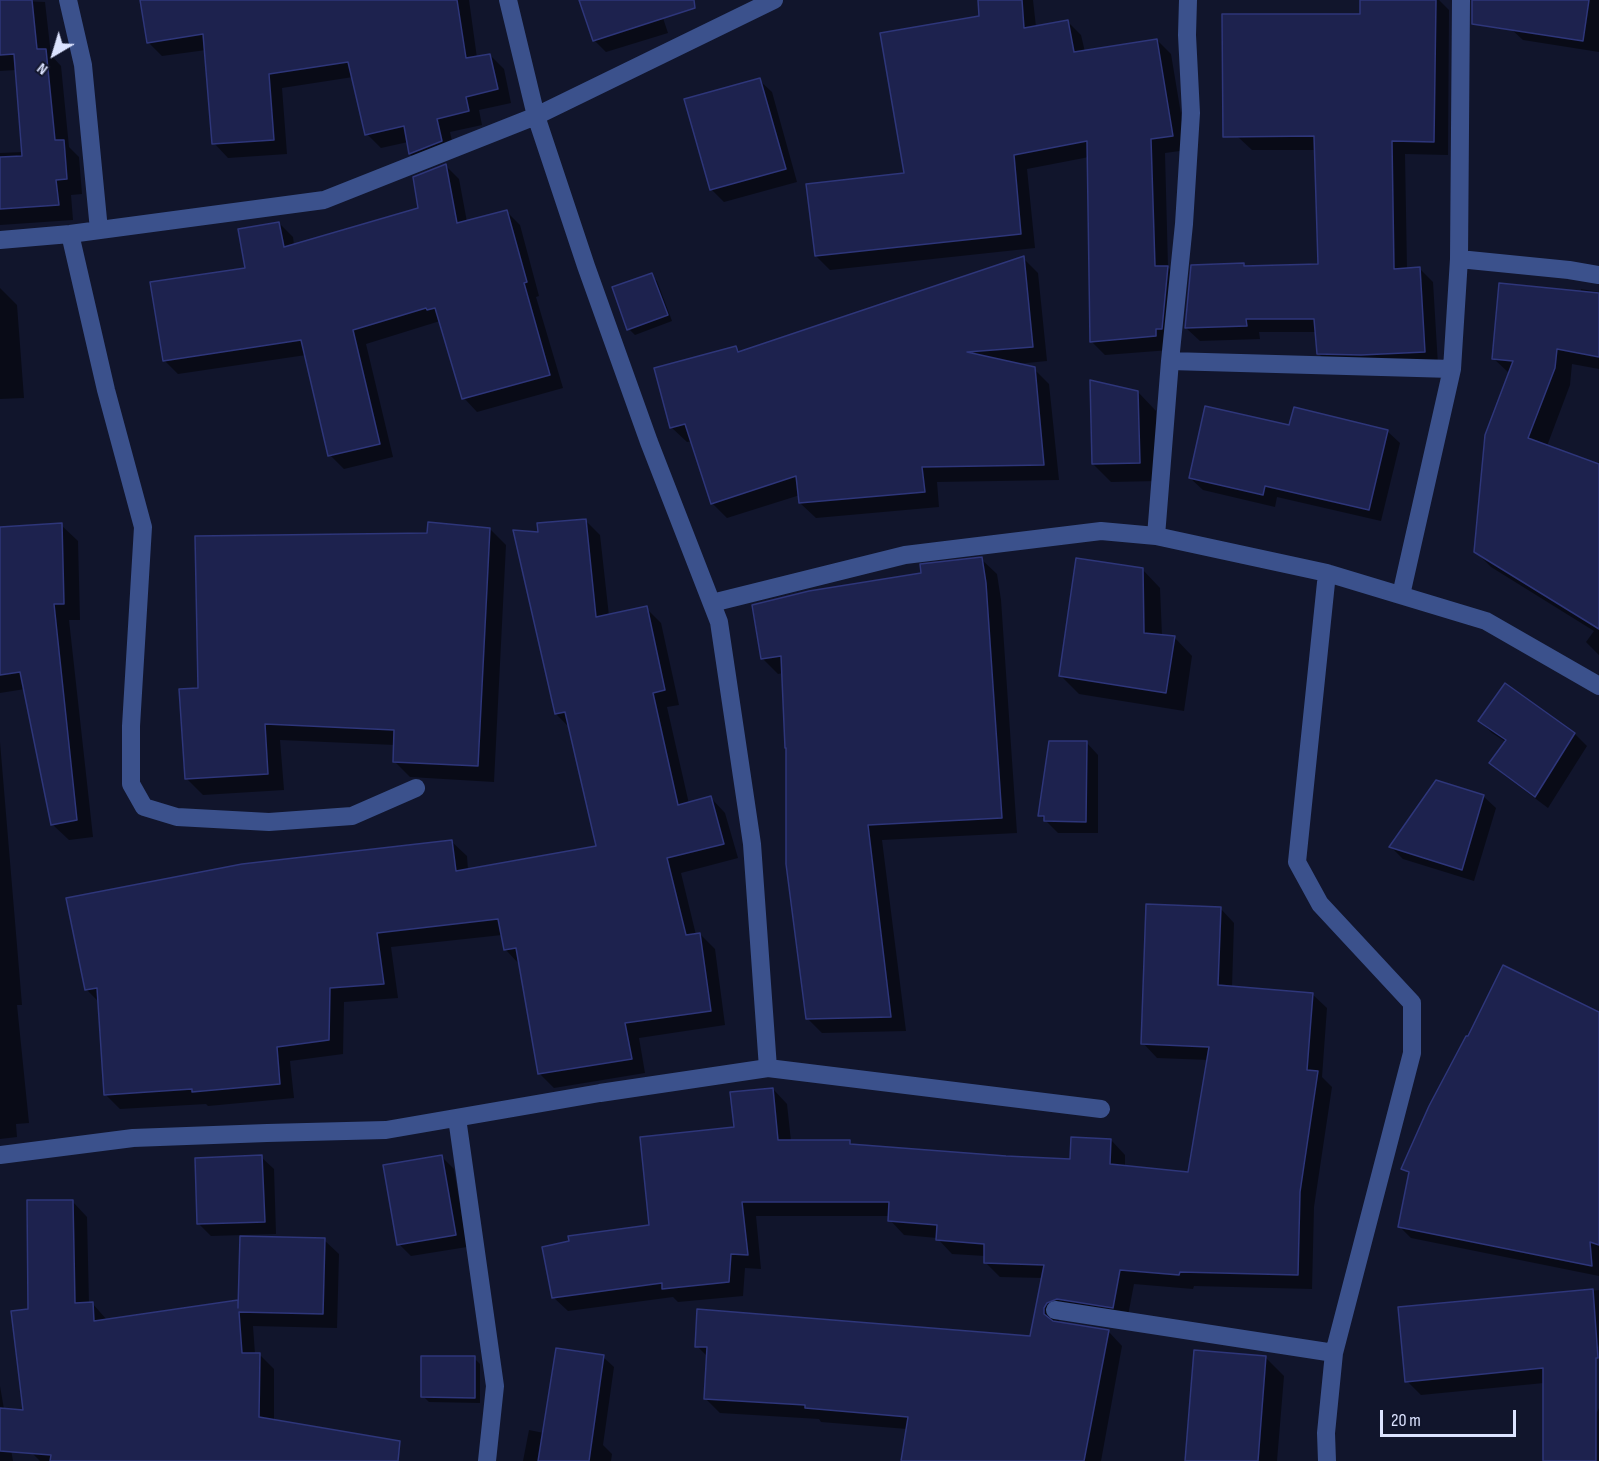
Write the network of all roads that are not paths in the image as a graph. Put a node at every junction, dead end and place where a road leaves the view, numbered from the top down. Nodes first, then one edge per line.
1 (68, 0) edge
2 (508, 0) edge
3 (774, 0) edge
4 (1188, 0) edge
5 (1461, 0) edge
6 (536, 116) junction
7 (99, 230) junction
8 (70, 234) junction
9 (0, 240) edge
10 (1459, 259) junction
11 (1599, 275) edge
12 (1170, 361) junction
13 (1452, 369) junction
14 (1156, 536) junction
15 (1327, 573) junction
16 (1401, 595) junction
17 (712, 603) junction
18 (1599, 686) edge
19 (416, 788) dead end
20 (768, 1068) junction
21 (1101, 1109) dead end
22 (457, 1118) junction
23 (0, 1155) edge
24 (1055, 1310) dead end
25 (1334, 1353) junction
26 (487, 1461) edge
27 (1327, 1461) edge

1 - 7 street
2 - 6 street
3 - 6 street
4 - 12 street
5 - 10 street
6 - 7 street
6 - 17 street
7 - 8 street
8 - 9 street
8 - 19 street
10 - 11 street
10 - 13 street
12 - 13 street
12 - 14 street
13 - 16 street
14 - 15 street
14 - 17 street
15 - 16 street
15 - 25 street
16 - 18 street
17 - 20 street
20 - 21 street
20 - 22 street
22 - 23 street
22 - 26 street
24 - 25 street
25 - 27 street

